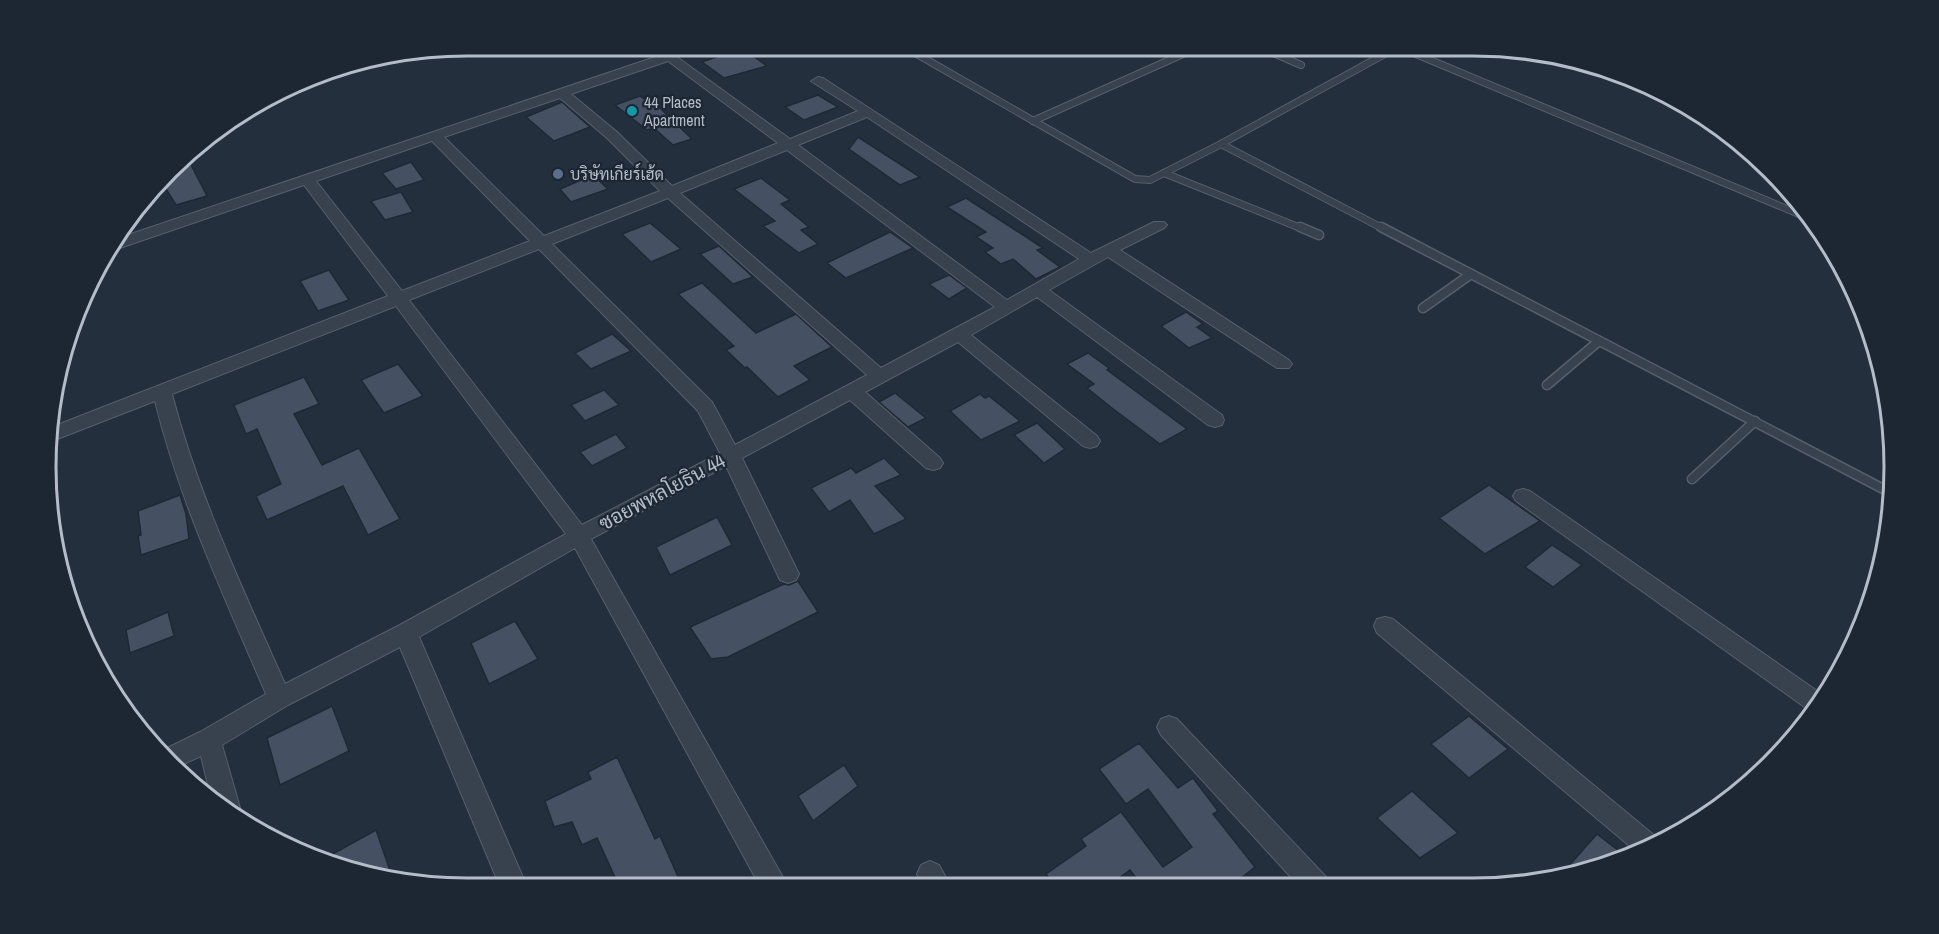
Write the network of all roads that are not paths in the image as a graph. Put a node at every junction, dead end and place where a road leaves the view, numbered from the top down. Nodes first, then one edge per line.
1 (920, 56) edge
2 (1178, 56) edge
3 (1280, 56) edge
4 (1382, 56) edge
5 (1424, 56) edge
6 (1301, 65) dead end
7 (818, 81) dead end
8 (562, 93) junction
9 (868, 112) junction
10 (1033, 121) junction
11 (435, 136) junction
12 (1221, 144) junction
13 (788, 145) junction
14 (1164, 173) junction
15 (307, 179) junction
16 (670, 192) junction
17 (1795, 212) edge
18 (1160, 225) dead end
19 (1318, 236) dead end
20 (542, 241) junction
21 (123, 242) edge
22 (1099, 255) junction
23 (1471, 274) junction
24 (1039, 291) junction
25 (398, 297) junction
26 (1005, 306) junction
27 (1423, 308) dead end
28 (959, 334) junction
29 (1599, 340) junction
30 (1283, 364) dead end
31 (879, 376) junction
32 (1547, 385) dead end
33 (162, 391) junction
34 (852, 391) junction
35 (1215, 420) dead end
36 (1755, 421) junction
37 (57, 432) edge
38 (1090, 441) dead end
39 (732, 456) junction
40 (933, 462) dead end
41 (1692, 479) dead end
42 (1883, 488) edge
43 (1523, 496) dead end
44 (579, 536) junction
45 (788, 574) dead end
46 (1385, 626) dead end
47 (406, 633) junction
48 (280, 698) junction
49 (1811, 700) edge
50 (1169, 727) dead end
51 (209, 740) junction
52 (175, 756) edge
53 (225, 799) edge
54 (1642, 841) edge
55 (510, 878) edge
56 (770, 878) edge
57 (1310, 878) edge

1 - 10 lane
2 - 10 lane
3 - 6 lane
4 - 12 lane
5 - 17 lane
7 - 9 street
8 - 11 street
8 - 13 street
8 - 16 street
9 - 13 street
9 - 22 street
10 - 14 lane
11 - 15 street
11 - 20 street
12 - 14 lane
12 - 23 lane
13 - 16 street
13 - 26 street
14 - 19 lane
15 - 21 street
15 - 25 street
16 - 20 street
16 - 31 street
18 - 22 street, ซอยพหลโยธิน 44
20 - 25 street
20 - 39 street
22 - 24 street, ซอยพหลโยธิน 44
22 - 30 street
23 - 27 lane
23 - 29 lane
24 - 26 street, ซอยพหลโยธิน 44
24 - 35 street
25 - 33 street
25 - 44 street
26 - 28 street, ซอยพหลโยธิน 44
28 - 31 street, ซอยพหลโยธิน 44
28 - 38 street
29 - 32 lane
29 - 36 lane
31 - 34 street, ซอยพหลโยธิน 44
33 - 37 street
33 - 48 street
34 - 39 street, ซอยพหลโยธิน 44
34 - 40 street
36 - 41 lane
36 - 42 lane
39 - 44 street, ซอยพหลโยธิน 44
39 - 45 street
43 - 49 street
44 - 47 street, ซอยพหลโยธิน 44
44 - 56 street
46 - 54 street
47 - 48 street, ซอยพหลโยธิน 44
47 - 55 street
48 - 51 street, ซอยพหลโยธิน 44
50 - 57 street
51 - 52 street, ซอยพหลโยธิน 44
51 - 53 street

